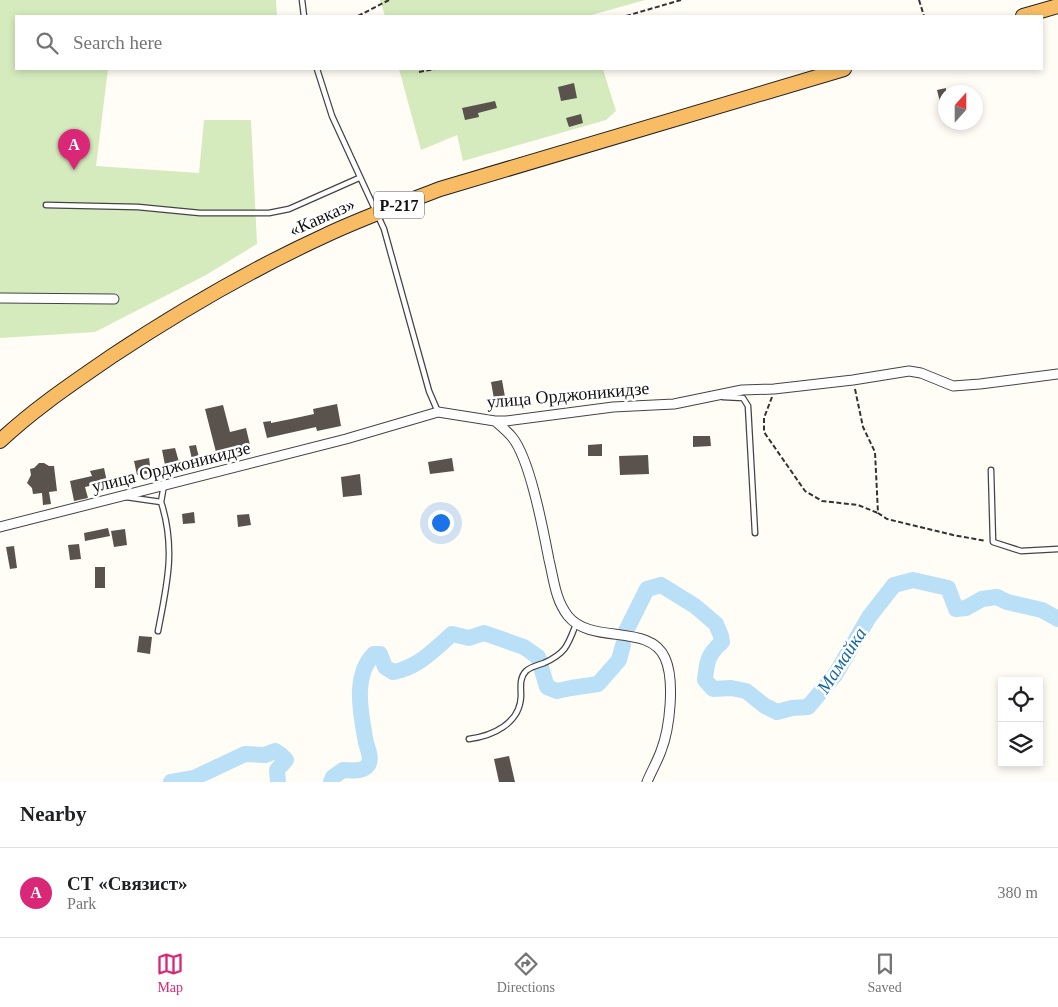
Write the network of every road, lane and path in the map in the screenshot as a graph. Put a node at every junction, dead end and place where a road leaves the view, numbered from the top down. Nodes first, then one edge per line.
1 (302, 0) edge
2 (389, 0) edge
3 (681, 0) edge
4 (919, 0) edge
5 (1058, 6) edge
6 (304, 15) edge
7 (360, 15) edge
8 (629, 15) edge
9 (924, 15) edge
10 (1026, 15) edge
11 (317, 70) edge
12 (430, 70) edge
13 (841, 70) edge
14 (419, 72) dead end
15 (359, 178) junction
16 (46, 205) dead end
17 (376, 214) junction
18 (0, 298) edge
19 (114, 299) dead end
20 (1058, 374) edge
21 (853, 380) junction
22 (774, 389) junction
23 (717, 396) junction
24 (438, 412) junction
25 (495, 421) junction
26 (0, 441) edge
27 (991, 470) dead end
28 (164, 485) junction
29 (122, 497) junction
30 (161, 502) junction
31 (878, 513) junction
32 (0, 527) edge
33 (754, 533) dead end
34 (993, 542) junction
35 (1058, 549) edge
36 (576, 624) junction
37 (158, 631) dead end
38 (470, 740) dead end
39 (647, 782) edge

1 - 6 lane
2 - 7 path
3 - 8 path
4 - 9 path
5 - 10 highway
11 - 15 lane
12 - 14 path
13 - 17 highway, «Кавказ» / Р-217
15 - 16 lane
15 - 17 lane
17 - 24 lane
17 - 26 highway, «Кавказ» / Р-217
18 - 19 street
20 - 21 street, улица Орджоникидзе
21 - 22 street, улица Орджоникидзе
21 - 31 path
22 - 23 street, улица Орджоникидзе
22 - 31 path
23 - 25 street, улица Орджоникидзе
23 - 33 lane
24 - 25 street, улица Орджоникидзе
24 - 28 street, улица Орджоникидзе
25 - 36 street
27 - 34 lane
28 - 29 street, улица Орджоникидзе
28 - 30 lane
29 - 30 lane
29 - 32 street, улица Орджоникидзе
30 - 37 lane
31 - 34 path
34 - 35 lane
36 - 38 lane
36 - 39 street

